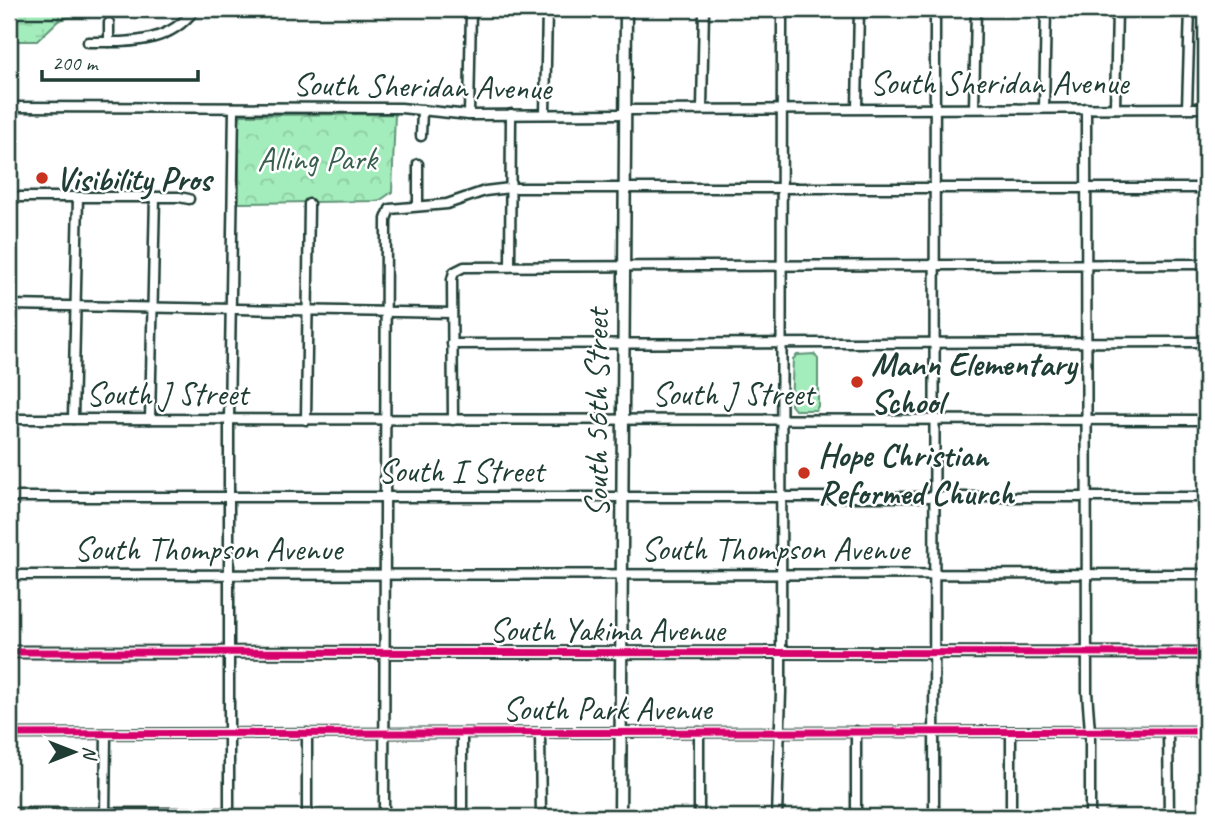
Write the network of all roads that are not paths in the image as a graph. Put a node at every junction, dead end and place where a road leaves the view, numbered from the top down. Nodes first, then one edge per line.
1 (195, 9) edge
2 (471, 9) edge
3 (547, 9) edge
4 (626, 9) edge
5 (704, 9) edge
6 (782, 9) edge
7 (859, 9) edge
8 (935, 9) edge
9 (976, 9) edge
10 (1046, 9) edge
11 (1117, 9) edge
12 (1190, 9) edge
13 (109, 23) dead end
14 (88, 42) dead end
15 (109, 42) junction
16 (9, 107) edge
17 (234, 108) junction
18 (702, 108) junction
19 (780, 108) junction
20 (857, 108) junction
21 (933, 108) junction
22 (974, 108) junction
23 (1044, 108) junction
24 (1086, 108) junction
25 (1115, 108) junction
26 (1187, 108) junction
27 (1206, 108) edge
28 (422, 110) junction
29 (624, 112) junction
30 (511, 114) junction
31 (545, 114) junction
32 (469, 115) junction
33 (421, 136) dead end
34 (418, 164) dead end
35 (510, 188) junction
36 (623, 188) junction
37 (780, 188) junction
38 (933, 188) junction
39 (1087, 188) junction
40 (1206, 188) edge
41 (9, 197) edge
42 (78, 197) junction
43 (155, 197) junction
44 (189, 199) dead end
45 (310, 204) dead end
46 (418, 206) junction
47 (1206, 264) edge
48 (934, 265) junction
49 (1087, 265) junction
50 (510, 266) junction
51 (623, 266) junction
52 (780, 266) junction
53 (9, 305) edge
54 (75, 306) junction
55 (152, 307) junction
56 (231, 309) junction
57 (309, 310) junction
58 (386, 312) junction
59 (452, 313) junction
60 (934, 342) junction
61 (1087, 342) junction
62 (1206, 342) edge
63 (622, 343) junction
64 (780, 343) junction
65 (452, 344) junction
66 (9, 419) edge
67 (73, 419) junction
68 (150, 419) junction
69 (229, 419) junction
70 (383, 419) junction
71 (781, 419) junction
72 (934, 419) junction
73 (306, 420) junction
74 (453, 420) junction
75 (622, 420) junction
76 (1087, 420) junction
77 (1206, 420) edge
78 (229, 496) junction
79 (383, 496) junction
80 (622, 496) junction
81 (780, 496) junction
82 (9, 497) edge
83 (934, 497) junction
84 (1088, 497) junction
85 (1206, 497) edge
86 (384, 574) junction
87 (934, 574) junction
88 (1087, 574) junction
89 (1206, 574) edge
90 (9, 575) edge
91 (229, 575) junction
92 (622, 575) junction
93 (780, 575) junction
94 (9, 652) edge
95 (229, 653) junction
96 (621, 653) junction
97 (779, 653) junction
98 (934, 653) junction
99 (1087, 653) junction
100 (1206, 653) edge
101 (384, 654) junction
102 (856, 731) junction
103 (1090, 731) junction
104 (1168, 731) junction
105 (1206, 731) edge
106 (620, 732) junction
107 (699, 732) junction
108 (778, 732) junction
109 (934, 732) junction
110 (1011, 732) junction
111 (307, 733) junction
112 (383, 733) junction
113 (462, 733) junction
114 (540, 733) junction
115 (9, 734) edge
116 (106, 734) junction
117 (229, 734) junction
118 (9, 813) edge
119 (105, 815) edge
120 (228, 815) edge
121 (307, 817) edge
122 (384, 817) edge
123 (462, 817) edge
124 (541, 817) edge
125 (620, 817) edge
126 (699, 817) edge
127 (778, 817) edge
128 (856, 817) edge
129 (934, 817) edge
130 (1011, 817) edge
131 (1090, 817) edge
132 (1169, 817) edge

1 - 15 street
2 - 32 street
3 - 31 street
4 - 29 main road, South 56th Street
5 - 18 street
6 - 19 street
7 - 20 street
8 - 21 street
9 - 22 street
10 - 23 street
11 - 25 street
12 - 26 street
13 - 15 street
14 - 15 street
16 - 17 street, South Sheridan Avenue
17 - 28 street, South Sheridan Avenue
17 - 56 street
18 - 19 street, South Sheridan Avenue
18 - 29 street, South Sheridan Avenue
19 - 20 street, South Sheridan Avenue
19 - 37 street
20 - 21 street, South Sheridan Avenue
21 - 22 street, South Sheridan Avenue
21 - 38 street
22 - 23 street, South Sheridan Avenue
23 - 24 street, South Sheridan Avenue
24 - 25 street, South Sheridan Avenue
24 - 39 street
25 - 26 street, South Sheridan Avenue
26 - 27 street, South Sheridan Avenue
28 - 32 street, South Sheridan Avenue
28 - 33 street
29 - 31 street, South Sheridan Avenue
29 - 36 main road, South 56th Street
30 - 31 street, South Sheridan Avenue
30 - 32 street, South Sheridan Avenue
30 - 35 street
34 - 46 street
35 - 36 street
35 - 46 street
35 - 50 street
36 - 37 street
36 - 51 main road, South 56th Street
37 - 38 street
37 - 52 street
38 - 39 street
38 - 48 street
39 - 40 street
39 - 49 street
41 - 42 street
42 - 43 street
42 - 54 street
43 - 44 street
43 - 55 street
45 - 57 street
46 - 58 street
47 - 49 street
48 - 49 street
48 - 52 street
48 - 60 street
49 - 61 street
50 - 51 street
50 - 59 street
51 - 52 street
51 - 63 main road, South 56th Street
52 - 64 street
53 - 54 street
54 - 55 street
54 - 67 street
55 - 56 street
55 - 68 street
56 - 57 street
56 - 69 street
57 - 58 street
57 - 73 street
58 - 59 street
58 - 70 street
59 - 65 street
60 - 61 street
60 - 64 street
60 - 72 street
61 - 62 street
61 - 76 street
63 - 64 street
63 - 65 street
63 - 75 main road, South 56th Street
64 - 71 street
65 - 74 street
66 - 67 street, South J Street
67 - 68 street, South J Street
68 - 69 street, South J Street
69 - 73 street, South J Street
69 - 78 street
70 - 73 street, South J Street
70 - 74 street, South J Street
70 - 79 street
71 - 72 street, South J Street
71 - 75 street, South J Street
71 - 81 street
72 - 76 street, South J Street
72 - 83 street
74 - 75 street, South J Street
75 - 80 main road, South 56th Street
76 - 77 street, South J Street
76 - 84 street
78 - 79 street, South I Street
78 - 82 street, South I Street
78 - 91 street
79 - 80 street, South I Street
79 - 86 street
80 - 81 street, South I Street
80 - 92 main road, South 56th Street
81 - 83 street, South I Street
81 - 93 street
83 - 84 street, South I Street
83 - 87 street
84 - 85 street, South I Street
84 - 88 street
86 - 91 street, South Thompson Avenue
86 - 92 street, South Thompson Avenue
86 - 101 street
87 - 88 street, South Thompson Avenue
87 - 93 street, South Thompson Avenue
87 - 98 street
88 - 89 street, South Thompson Avenue
88 - 99 street
90 - 91 street, South Thompson Avenue
91 - 95 street
92 - 93 street, South Thompson Avenue
92 - 96 main road, South 56th Street
93 - 97 street
94 - 95 main road, South Yakima Avenue
95 - 101 main road, South Yakima Avenue
95 - 117 street
96 - 97 main road, South Yakima Avenue
96 - 101 main road, South Yakima Avenue
96 - 106 main road, South 56th Street
97 - 98 main road, South Yakima Avenue
97 - 108 street
98 - 99 main road, South Yakima Avenue
98 - 109 street
99 - 100 main road, South Yakima Avenue
99 - 103 street
101 - 112 street
102 - 108 street, South Park Avenue
102 - 109 street, South Park Avenue
102 - 128 street
103 - 104 street, South Park Avenue
103 - 110 street, South Park Avenue
103 - 131 street
104 - 105 street, South Park Avenue
104 - 132 street
106 - 107 street, South Park Avenue
106 - 114 street, South Park Avenue
106 - 125 main road, South 56th Street
107 - 108 street, South Park Avenue
107 - 126 street
108 - 127 street
109 - 110 street, South Park Avenue
109 - 129 street
110 - 130 street
111 - 112 street, South Park Avenue
111 - 117 street, South Park Avenue
111 - 121 street
112 - 113 street, South Park Avenue
112 - 122 street
113 - 114 street, South Park Avenue
113 - 123 street
114 - 124 street
115 - 116 street, South Park Avenue
116 - 117 street, South Park Avenue
116 - 119 street
117 - 120 street
118 - 119 street
119 - 120 street

